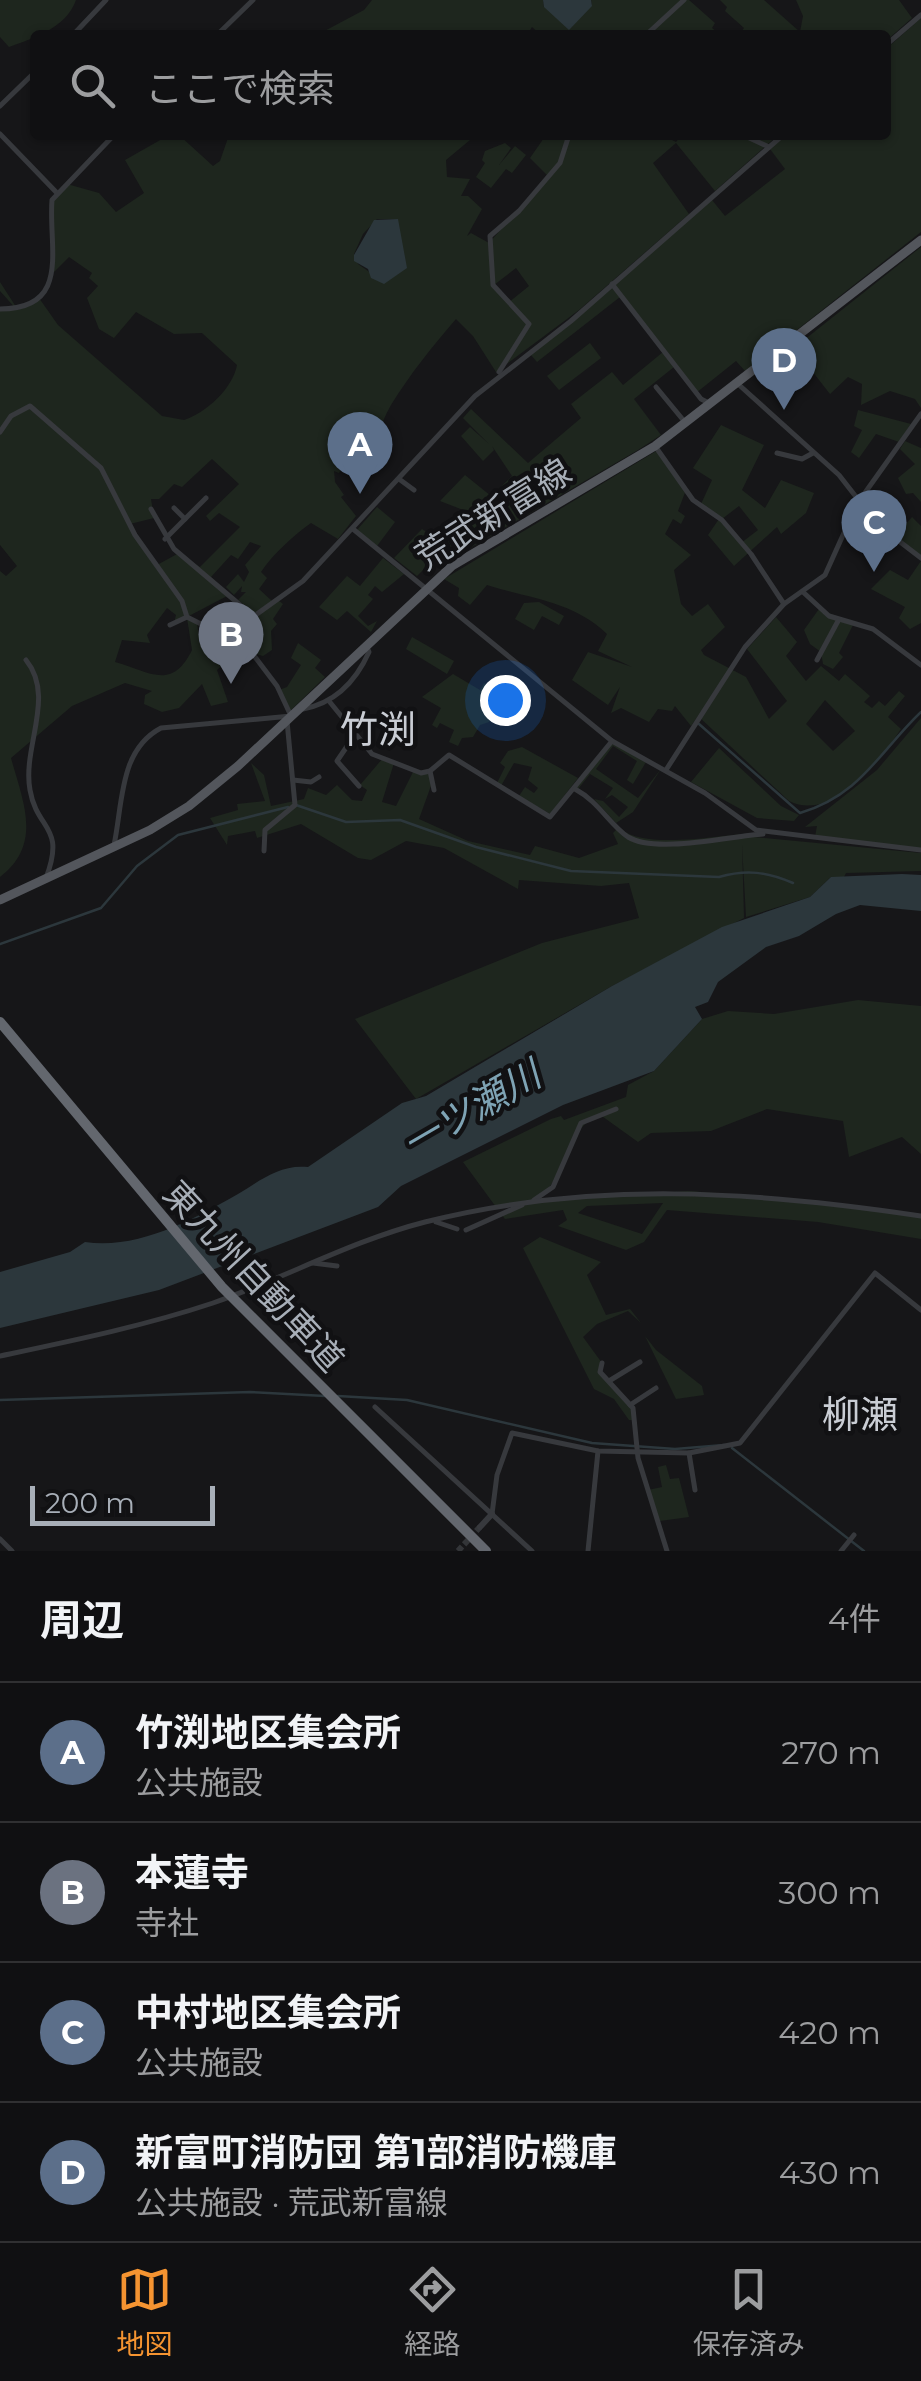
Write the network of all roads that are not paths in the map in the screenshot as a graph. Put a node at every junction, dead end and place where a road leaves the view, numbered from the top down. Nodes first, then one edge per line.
1 (106, 0) edge
2 (253, 0) edge
3 (684, 0) edge
4 (921, 15) edge
5 (78, 30) edge
6 (222, 30) edge
7 (651, 30) edge
8 (891, 42) edge
9 (30, 77) edge
10 (0, 106) edge
11 (0, 134) edge
12 (109, 140) edge
13 (567, 140) edge
14 (754, 140) edge
15 (777, 140) edge
16 (769, 147) junction
17 (57, 193) junction
18 (921, 240) edge
19 (612, 284) junction
20 (0, 310) edge
21 (498, 374) junction
22 (738, 384) junction
23 (656, 387) dead end
24 (712, 404) junction
25 (921, 414) edge
26 (686, 424) junction
27 (0, 432) edge
28 (655, 446) junction
29 (777, 453) dead end
30 (814, 453) junction
31 (399, 479) junction
32 (414, 490) dead end
33 (206, 498) dead end
34 (858, 504) junction
35 (174, 508) dead end
36 (152, 509) dead end
37 (185, 519) junction
38 (352, 529) junction
39 (434, 534) dead end
40 (165, 538) junction
41 (921, 558) edge
42 (452, 566) junction
43 (426, 587) junction
44 (803, 592) junction
45 (784, 604) junction
46 (187, 618) junction
47 (250, 618) junction
48 (838, 620) junction
49 (170, 625) dead end
50 (365, 644) junction
51 (26, 660) dead end
52 (817, 660) dead end
53 (921, 664) edge
54 (329, 701) junction
55 (291, 716) junction
56 (354, 736) junction
57 (612, 741) junction
58 (666, 770) junction
59 (430, 771) junction
60 (319, 777) dead end
61 (293, 780) junction
62 (359, 786) dead end
63 (574, 788) junction
64 (434, 790) dead end
65 (771, 834) junction
66 (114, 848) junction
67 (921, 850) edge
68 (264, 851) dead end
69 (45, 881) junction
70 (0, 900) edge
71 (0, 1022) edge
72 (616, 1109) dead end
73 (528, 1203) junction
74 (921, 1216) edge
75 (428, 1221) junction
76 (457, 1230) dead end
77 (466, 1230) dead end
78 (310, 1262) junction
79 (337, 1266) dead end
80 (921, 1310) edge
81 (0, 1356) edge
82 (640, 1362) dead end
83 (602, 1363) dead end
84 (609, 1382) junction
85 (656, 1388) dead end
86 (630, 1405) junction
87 (375, 1408) dead end
88 (638, 1449) junction
89 (598, 1451) junction
90 (689, 1454) junction
91 (694, 1490) dead end
92 (437, 1503) junction
93 (492, 1514) junction
94 (480, 1527) tunnel mouth
95 (854, 1535) dead end
96 (0, 1539) edge
97 (12, 1551) edge
98 (487, 1551) edge
99 (532, 1551) edge
100 (588, 1551) edge
101 (668, 1551) edge
102 (841, 1551) edge

1 - 5 street
2 - 6 street
3 - 7 street
4 - 8 street
9 - 10 street
11 - 17 street
12 - 17 street
13 - 21 street
14 - 16 street
15 - 16 street
16 - 19 street
17 - 20 street
18 - 22 main road, 荒武新富線
19 - 21 street
19 - 24 street
21 - 31 street
22 - 24 main road, 荒武新富線
22 - 30 street
23 - 26 street
24 - 26 main road, 荒武新富線
25 - 34 street
26 - 28 main road, 荒武新富線
27 - 46 street
28 - 42 main road, 荒武新富線
28 - 45 street
29 - 30 street
30 - 34 street
31 - 32 street
31 - 38 street
33 - 37 street
34 - 41 street
34 - 44 street
35 - 37 street
36 - 40 street
37 - 40 street
38 - 43 street
38 - 47 street
39 - 42 street
40 - 47 street
42 - 43 main road, 荒武新富線
43 - 50 main road, 荒武新富線
43 - 57 street
44 - 45 street
44 - 48 street
45 - 58 street
46 - 47 street
46 - 49 street
47 - 55 street
48 - 52 street
48 - 53 street
50 - 54 street
50 - 55 main road, 荒武新富線
51 - 69 street
54 - 55 street
54 - 56 street
55 - 61 street
55 - 66 main road, 荒武新富線
55 - 66 street
56 - 59 street
56 - 62 street
57 - 58 street
57 - 63 street
58 - 65 street
59 - 63 street
59 - 64 street
60 - 61 street
61 - 68 street
63 - 65 street
65 - 67 street
66 - 69 main road, 荒武新富線
69 - 70 main road, 荒武新富線
71 - 92 highway, 東九州自動車道
72 - 73 street
73 - 74 street
73 - 75 street
73 - 77 street
75 - 76 street
75 - 78 street
78 - 79 street
78 - 81 street
80 - 90 street
82 - 84 street
83 - 84 street
84 - 86 street
85 - 86 street
86 - 88 street
87 - 93 street
88 - 89 street
88 - 90 street
88 - 101 street
89 - 93 street
89 - 100 street
90 - 91 street
92 - 98 highway
92 - 98 highway, 東九州自動車道
93 - 94 street
93 - 99 street
95 - 102 street
96 - 97 street

